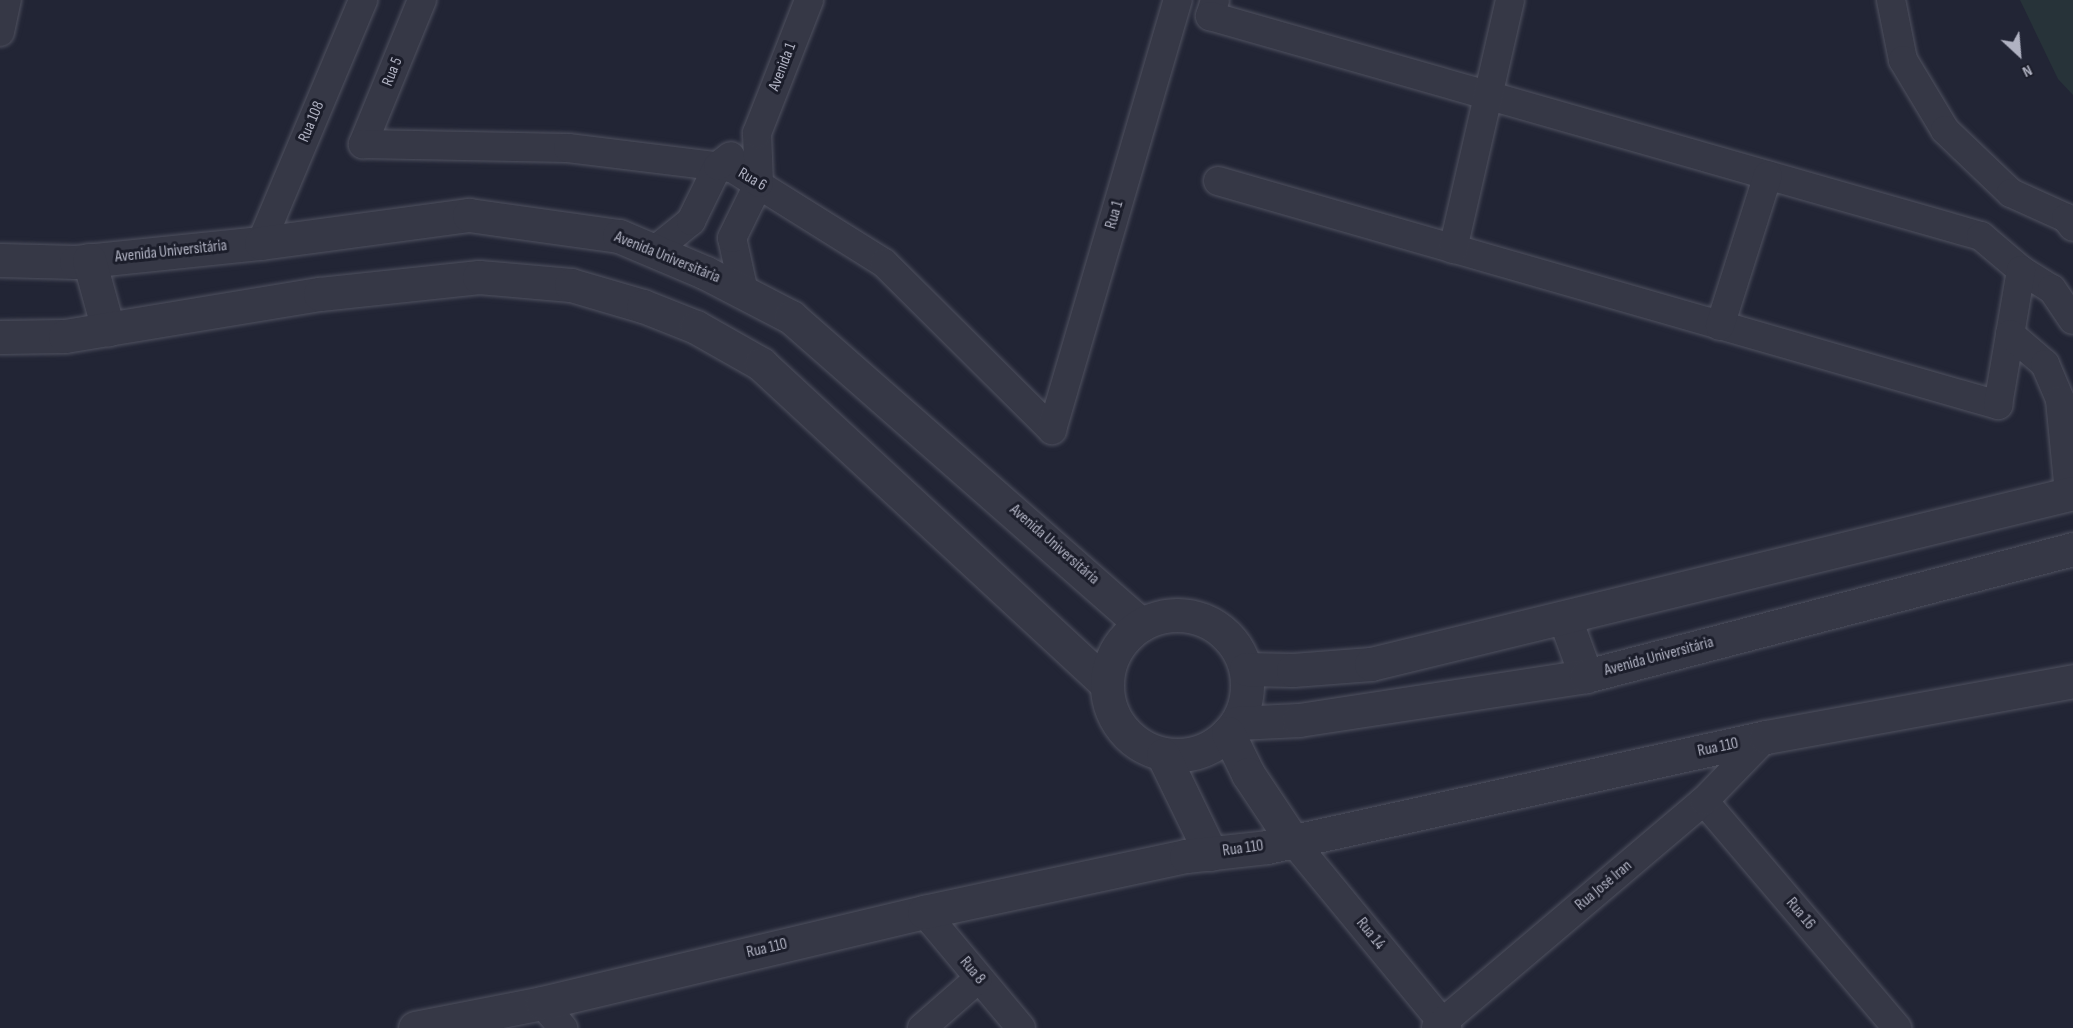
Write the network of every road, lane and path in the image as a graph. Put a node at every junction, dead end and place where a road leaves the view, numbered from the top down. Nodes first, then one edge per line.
1 (7, 0) edge
2 (363, 0) edge
3 (422, 0) edge
4 (809, 0) edge
5 (1178, 0) edge
6 (1215, 0) edge
7 (1510, 0) edge
8 (1891, 0) edge
9 (0, 32) edge
10 (1485, 95) junction
11 (758, 133) junction
12 (363, 144) joint
13 (718, 166) junction
14 (1768, 175) junction
15 (1218, 181) dead end
16 (759, 183) junction
17 (2073, 227) edge
18 (261, 243) junction
19 (1453, 249) junction
20 (654, 251) junction
21 (0, 260) edge
22 (88, 260) junction
23 (2021, 270) junction
24 (744, 292) junction
25 (2073, 320) edge
26 (1720, 326) junction
27 (108, 329) junction
28 (2010, 334) junction
29 (0, 338) edge
30 (1052, 430) joint
31 (2071, 494) edge
32 (2073, 549) edge
33 (1565, 619) junction
34 (1141, 624) junction
35 (1246, 669) junction
36 (1586, 676) junction
37 (1106, 683) junction
38 (2071, 684) edge
39 (1232, 728) junction
40 (1766, 737) junction
41 (1163, 754) junction
42 (1704, 801) junction
43 (1292, 840) junction
44 (1211, 854) junction
45 (924, 912) junction
46 (978, 979) junction
47 (542, 1003) junction
48 (1442, 1026) edge
49 (415, 1028) edge
50 (562, 1028) edge
51 (922, 1028) edge
52 (1021, 1028) edge
53 (1897, 1028) edge

1 - 9 street
2 - 18 street, Rua 108
3 - 12 street, Rua 5
4 - 11 street, Avenida 1
5 - 30 street, Rua 1
6 - 10 street
7 - 10 street
8 - 17 street
10 - 14 street
10 - 19 street
11 - 13 street, Avenida 1
11 - 16 street, Avenida 1
12 - 13 street, Rua 6
13 - 16 street, Rua 6
13 - 20 street
14 - 23 street
14 - 26 street
15 - 19 street
16 - 24 street
16 - 30 street, Rua 6
18 - 20 street, Avenida Universitária
18 - 22 street, Avenida Universitária
19 - 26 street
20 - 24 street, Avenida Universitária
21 - 22 street, Avenida Universitária
22 - 27 street
23 - 25 street
23 - 28 street
24 - 34 street, Avenida Universitária
26 - 28 street
27 - 29 street
27 - 37 street
28 - 31 street
31 - 33 street
32 - 36 street, Avenida Universitária
33 - 35 street
33 - 36 street
34 - 35 street
34 - 37 street
35 - 39 street
36 - 39 street, Avenida Universitária
37 - 41 street
38 - 40 street, Rua 110
39 - 41 street
39 - 43 street
40 - 42 street, Rua José Iran
40 - 43 street, Rua 110
41 - 44 street
42 - 48 street, Rua José Iran
42 - 53 street, Rua 16
43 - 44 street, Rua 110
43 - 48 street, Rua 14
44 - 45 street, Rua 110
45 - 46 street, Rua 8
45 - 47 street, Rua 110
46 - 51 street
46 - 52 street, Rua 8
47 - 49 street, Rua 110
47 - 50 street

